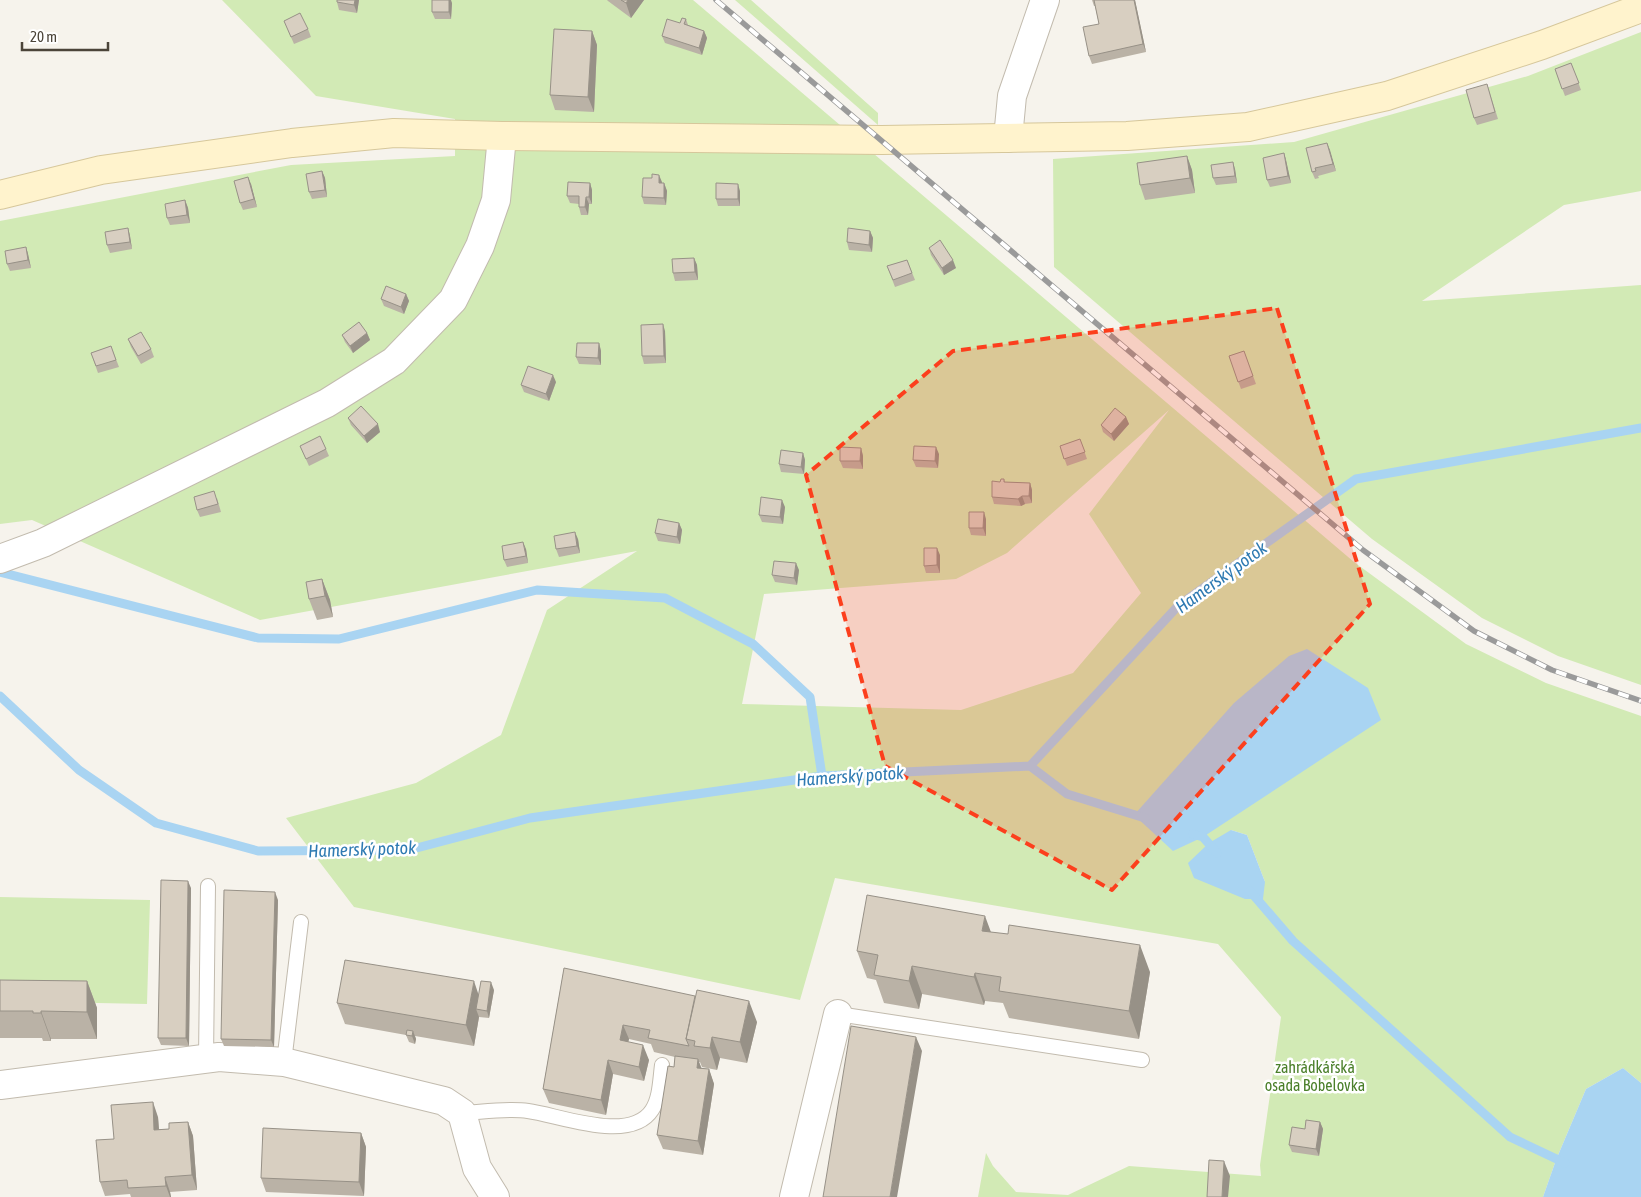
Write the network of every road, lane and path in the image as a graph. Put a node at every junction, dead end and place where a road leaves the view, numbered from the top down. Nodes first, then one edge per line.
1 (1045, 0) edge
2 (1641, 8) edge
3 (502, 136) junction
4 (1008, 138) junction
5 (0, 195) edge
6 (0, 559) edge
7 (208, 886) dead end
8 (301, 922) dead end
9 (838, 1014) joint
10 (206, 1059) junction
11 (1142, 1060) dead end
12 (284, 1062) junction
13 (662, 1065) dead end
14 (0, 1085) edge
15 (462, 1113) junction
16 (494, 1197) edge
17 (794, 1197) edge

1 - 4 street
2 - 4 street
3 - 4 street
3 - 5 street
3 - 6 street
7 - 10 lane
8 - 12 lane
9 - 11 lane
9 - 17 street
10 - 12 street
10 - 14 street
12 - 15 street
13 - 15 lane
15 - 16 street

